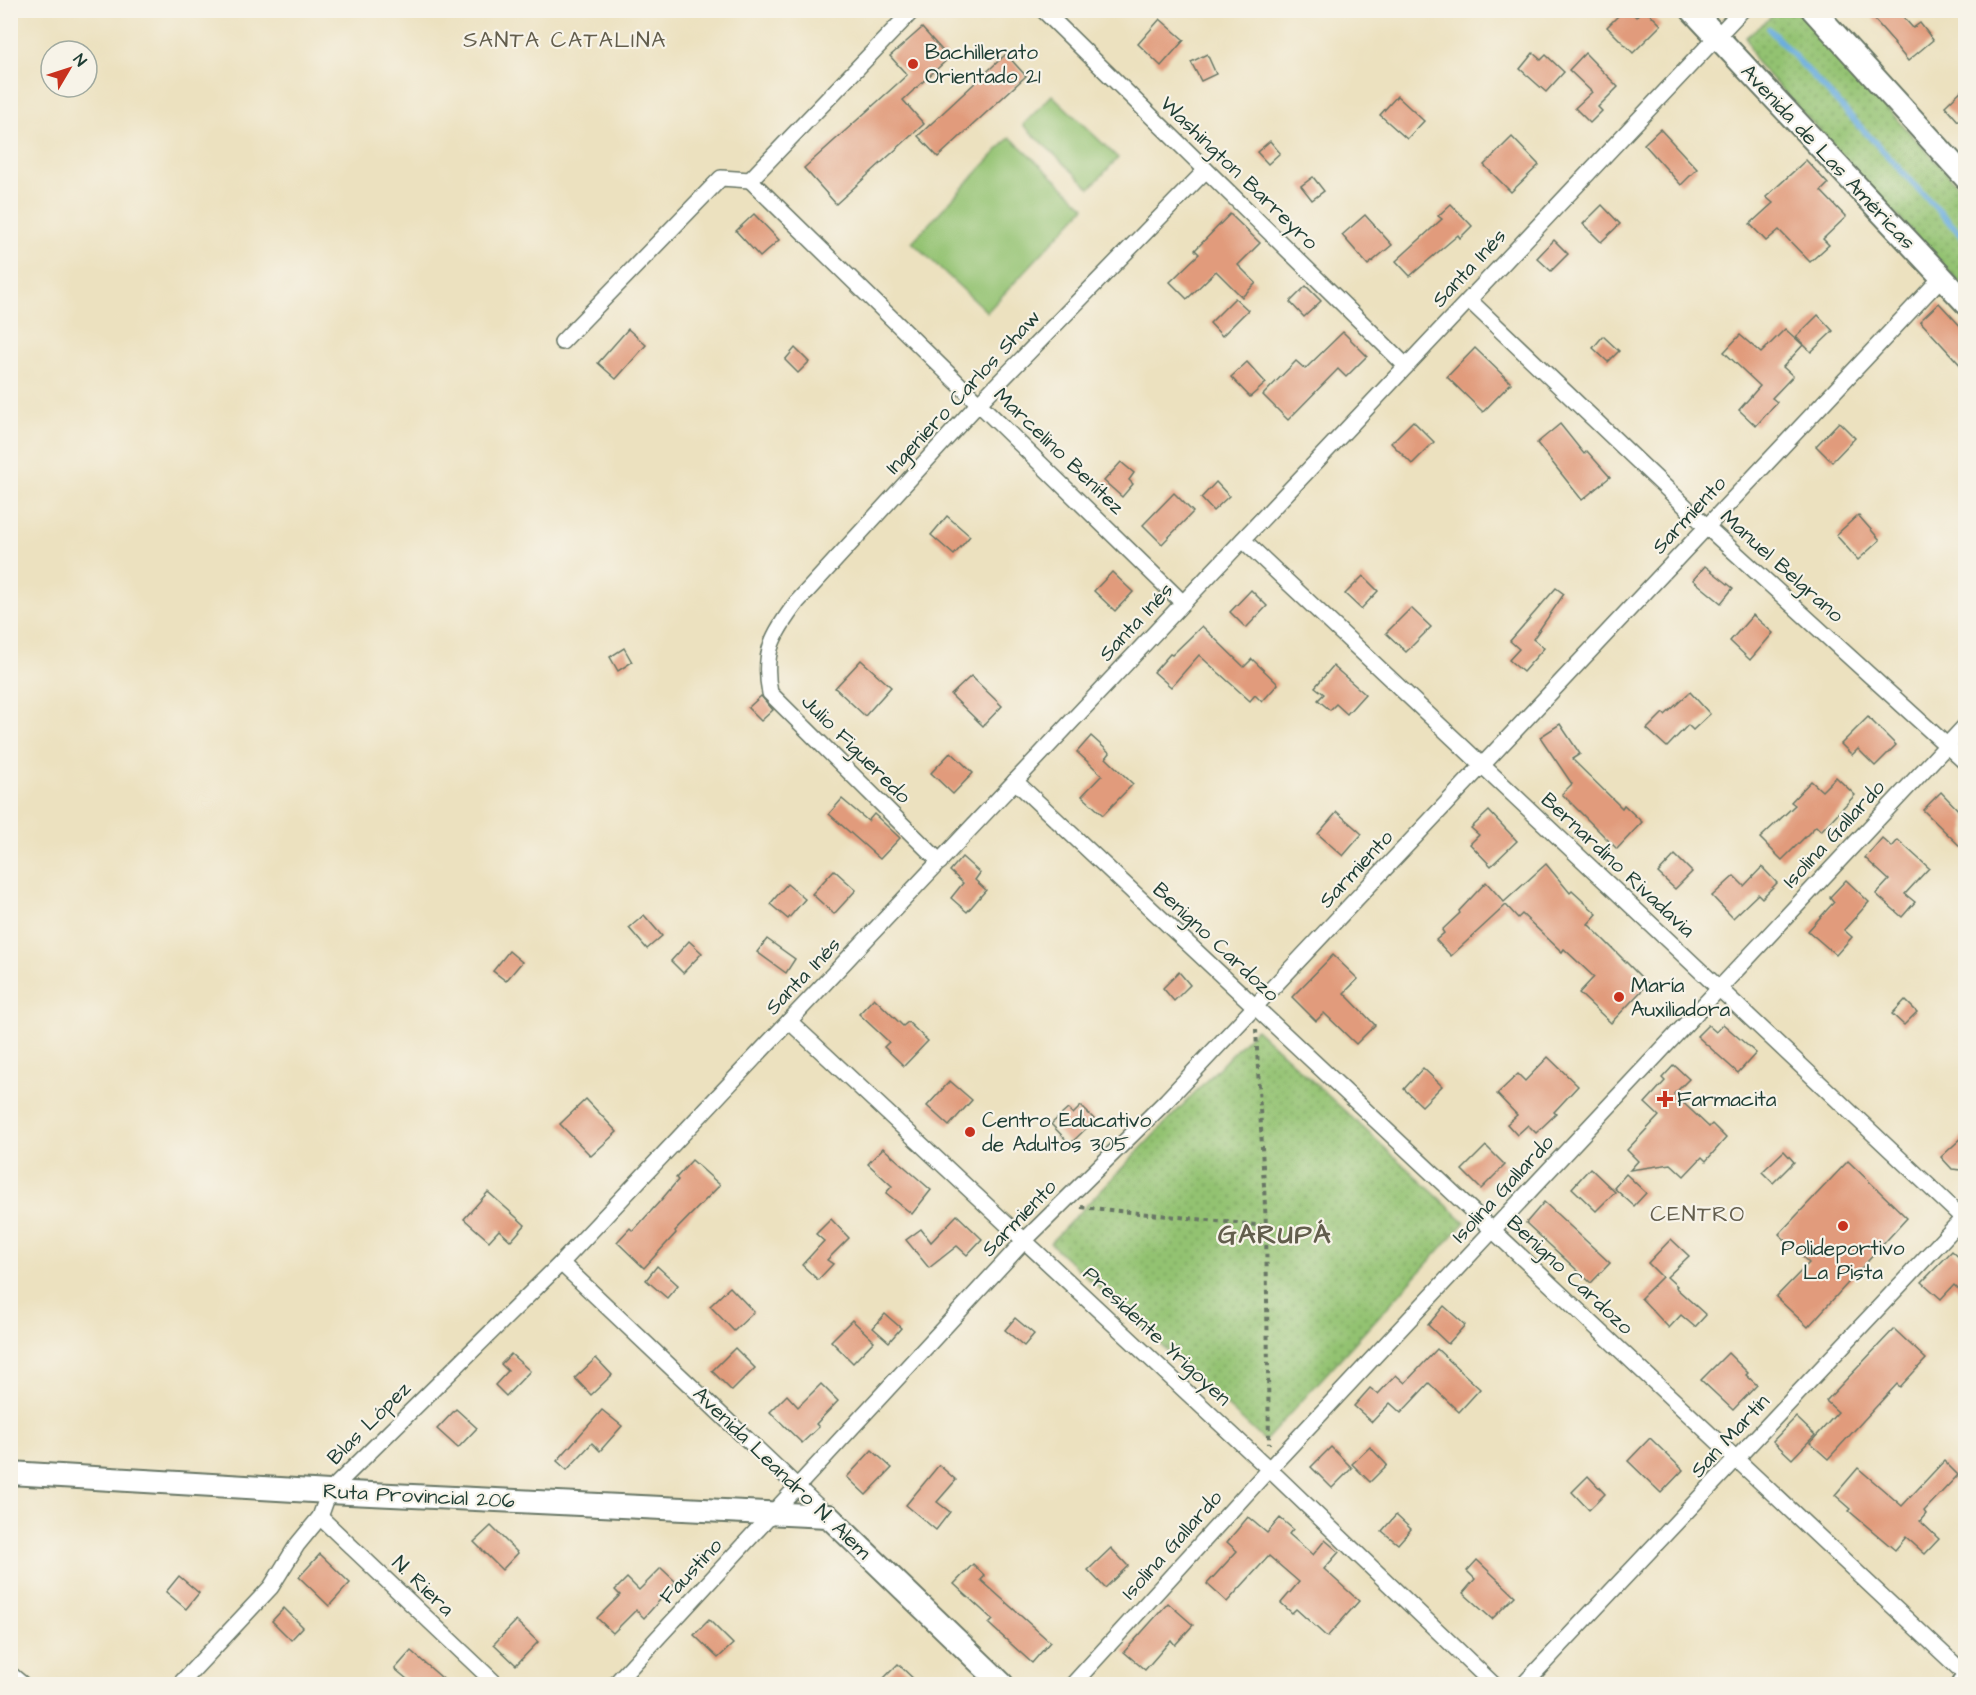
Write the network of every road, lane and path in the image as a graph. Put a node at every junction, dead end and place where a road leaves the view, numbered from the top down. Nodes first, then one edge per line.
1 (914, 10) edge
2 (1043, 10) edge
3 (1692, 10) edge
4 (1742, 10) edge
5 (1813, 10) edge
6 (1715, 38) junction
7 (1206, 170) junction
8 (1965, 178) edge
9 (750, 180) junction
10 (1942, 277) junction
11 (1469, 300) junction
12 (1965, 303) edge
13 (562, 342) dead end
14 (1406, 366) junction
15 (979, 403) junction
16 (1707, 527) junction
17 (1243, 540) junction
18 (1183, 603) junction
19 (768, 654) joint
20 (1965, 725) edge
21 (1947, 745) junction
22 (1965, 763) edge
23 (1482, 766) junction
24 (1015, 781) junction
25 (940, 862) junction
26 (1718, 988) junction
27 (1254, 1007) junction
28 (789, 1021) junction
29 (1060, 1205) junction
30 (1965, 1218) edge
31 (1266, 1226) junction
32 (1493, 1231) junction
33 (1024, 1241) junction
34 (561, 1263) junction
35 (1735, 1460) junction
36 (1269, 1469) junction
37 (10, 1473) edge
38 (798, 1487) junction
39 (329, 1492) junction
40 (772, 1514) junction
41 (828, 1516) junction
42 (320, 1517) junction
43 (10, 1674) edge
44 (1965, 1675) edge
45 (22, 1684) edge
46 (180, 1684) edge
47 (496, 1684) edge
48 (615, 1684) edge
49 (1002, 1684) edge
50 (1073, 1684) edge
51 (1494, 1684) edge
52 (1524, 1684) edge

1 - 9 street
2 - 7 street, Washington Barreyro
3 - 6 main road, Avenida de Las Américas
4 - 6 street, Santa Inés
5 - 8 main road
6 - 10 main road, Avenida de Las Américas
6 - 11 street, Santa Inés
7 - 14 street, Washington Barreyro
7 - 15 street, Ingeniero Carlos Shaw
9 - 13 street
9 - 15 street, Marcelino Benítez
10 - 12 main road, Avenida de Las Américas
10 - 16 street, Sarmiento
11 - 14 street, Santa Inés
11 - 16 street, Manuel Belgrano
14 - 17 street, Santa Inés
15 - 18 street, Marcelino Benítez
15 - 19 street, Ingeniero Carlos Shaw
16 - 21 street, Manuel Belgrano
16 - 23 street, Sarmiento
17 - 18 street, Santa Inés
17 - 23 street, Bernardino Rivadavia
18 - 24 street, Santa Inés
19 - 25 street, Julio Figueredo
20 - 21 street, Isolina Gallardo
21 - 22 street, Manuel Belgrano
21 - 26 street, Isolina Gallardo
23 - 26 street, Bernardino Rivadavia
23 - 27 street, Sarmiento
24 - 25 street, Santa Inés
24 - 27 street, Benigno Cardozo
25 - 28 street, Santa Inés
26 - 30 street, Bernardino Rivadavia
26 - 32 street, Isolina Gallardo
27 - 29 street, Sarmiento
27 - 31 path
27 - 32 street, Benigno Cardozo
28 - 33 street, Presidente Yrigoyen
28 - 34 street, Santa Inés
29 - 31 path
29 - 33 street, Sarmiento
30 - 35 street, San Martín
31 - 36 path
32 - 35 street, Benigno Cardozo
32 - 36 street, Isolina Gallardo
33 - 36 street, Presidente Yrigoyen
33 - 38 street, Sarmiento
34 - 38 street, Avenida Leandro N. Alem
34 - 39 street, Blas López
35 - 44 street, Benigno Cardozo
35 - 52 street, San Martín
36 - 50 street, Isolina Gallardo
36 - 51 street, Presidente Yrigoyen
37 - 39 main road, Ruta Provincial 206
38 - 40 street, Faustino
38 - 41 street, Avenida Leandro N. Alem
39 - 40 main road, Ruta Provincial 206
39 - 42 street, Blas López
40 - 41 main road, Ruta Provincial 206
40 - 48 street, Faustino
41 - 49 main road, Avenida Leandro N. Alem
42 - 46 street, Blas López
42 - 47 street, N. Riera
43 - 45 street

